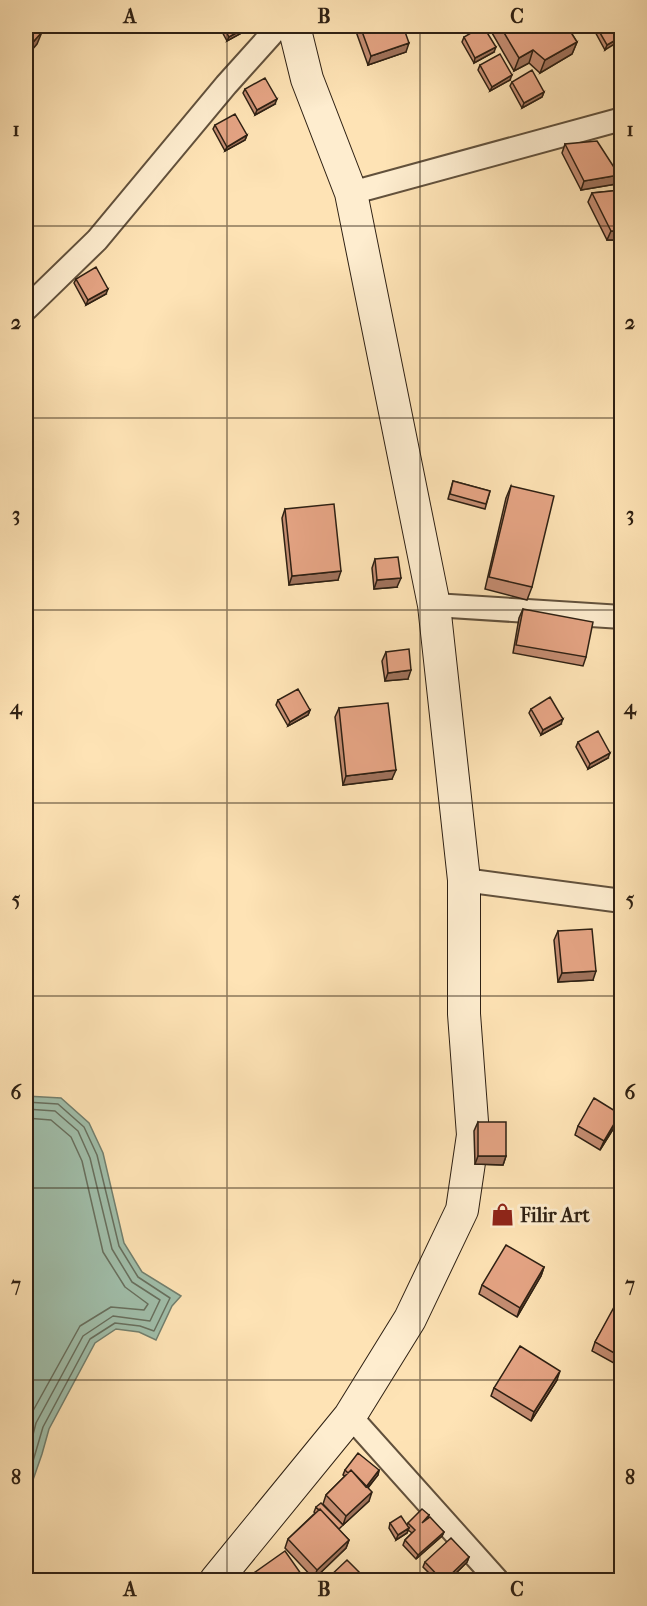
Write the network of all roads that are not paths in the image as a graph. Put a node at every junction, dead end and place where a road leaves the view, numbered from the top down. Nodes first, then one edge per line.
1 (279, 26) edge
2 (294, 26) edge
3 (621, 119) edge
4 (351, 192) junction
5 (26, 309) edge
6 (434, 605) junction
7 (621, 617) edge
8 (464, 880) junction
9 (621, 901) edge
10 (350, 1416) junction
11 (216, 1581) edge
12 (496, 1581) edge

1 - 5 street
2 - 4 street
3 - 4 street
4 - 6 street
6 - 7 street
6 - 8 street
8 - 9 street
8 - 10 street
10 - 11 street
10 - 12 street

